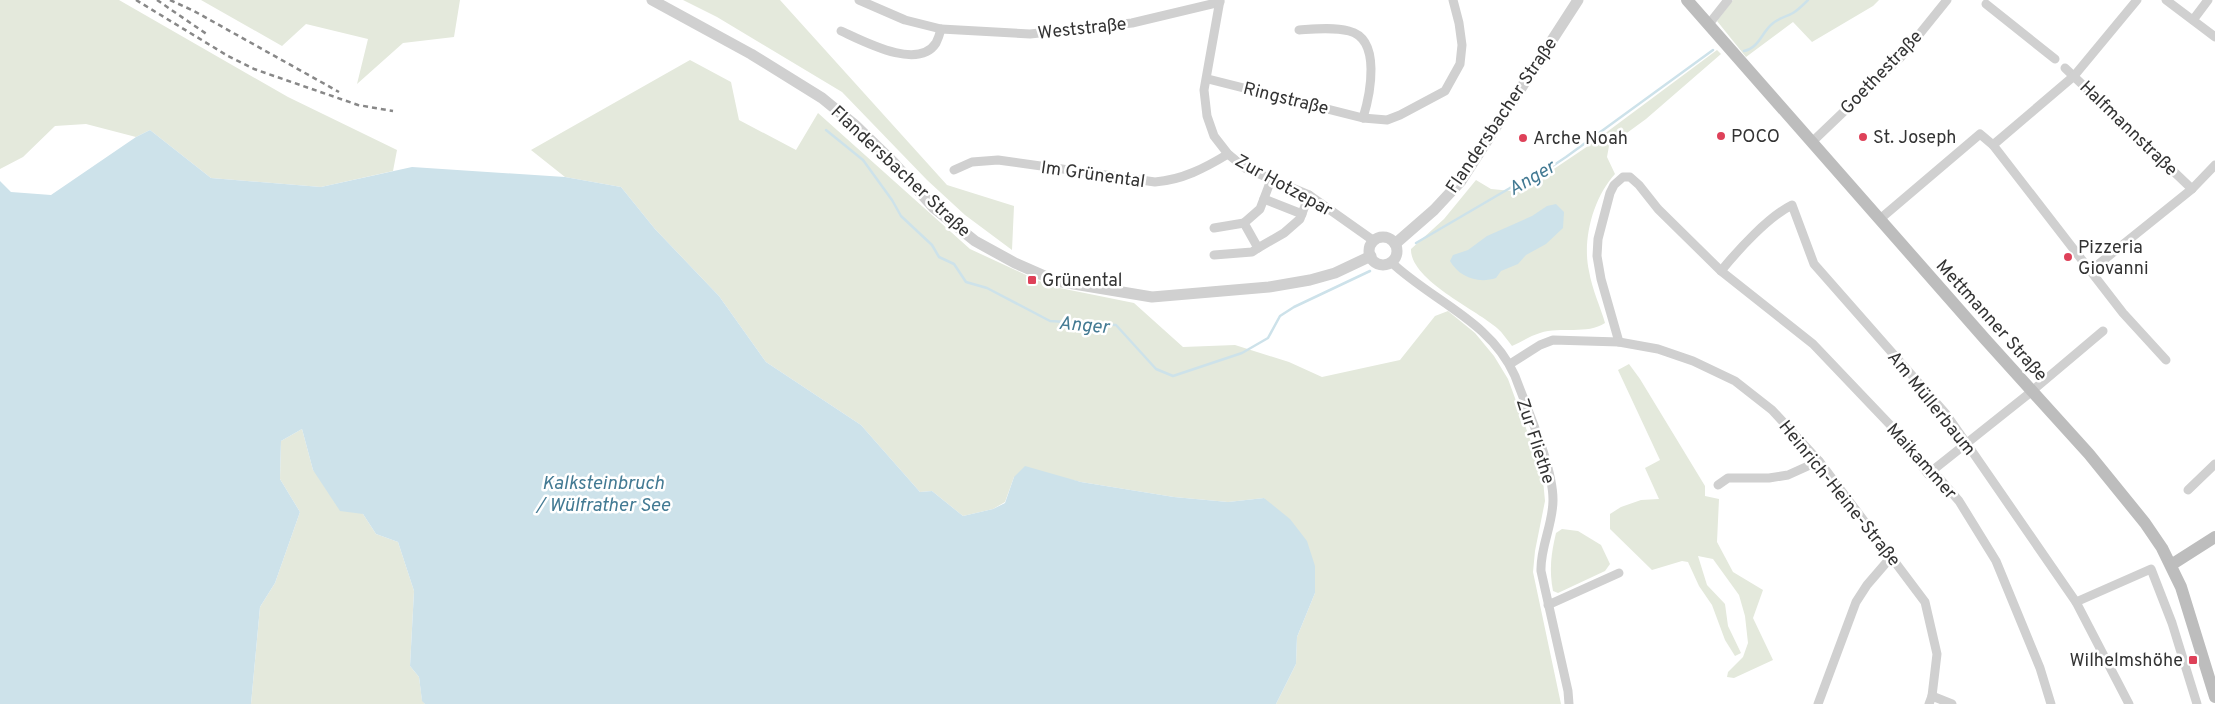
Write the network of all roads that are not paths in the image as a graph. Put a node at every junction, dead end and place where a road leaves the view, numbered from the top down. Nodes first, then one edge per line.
1 (652, 0) edge
2 (859, 0) edge
3 (1453, 0) edge
4 (1578, 0) edge
5 (1687, 0) edge
6 (1728, 0) edge
7 (1947, 0) edge
8 (2138, 0) edge
9 (2166, 0) edge
10 (2208, 0) edge
11 (1220, 1) edge
12 (1986, 4) dead end
13 (2193, 20) junction
14 (1709, 24) junction
15 (941, 29) junction
16 (1299, 30) dead end
17 (841, 31) dead end
18 (2215, 37) edge
19 (2054, 59) dead end
20 (2065, 68) dead end
21 (2074, 76) junction
22 (1208, 79) junction
23 (1363, 118) junction
24 (1812, 142) junction
25 (1993, 145) junction
26 (1228, 154) junction
27 (2215, 165) edge
28 (954, 170) dead end
29 (1271, 180) junction
30 (2192, 189) junction
31 (1309, 195) junction
32 (1264, 199) junction
33 (1302, 214) junction
34 (1880, 219) junction
35 (1244, 223) junction
36 (1214, 228) dead end
37 (1374, 241) junction
38 (1395, 244) junction
39 (1258, 248) junction
40 (1214, 255) dead end
41 (1370, 256) junction
42 (1391, 262) junction
43 (1721, 271) junction
44 (2090, 271) junction
45 (2103, 332) dead end
46 (1619, 342) junction
47 (2166, 360) dead end
48 (1510, 364) junction
49 (2032, 391) junction
50 (1968, 444) junction
51 (1819, 461) junction
52 (2215, 464) edge
53 (1928, 474) junction
54 (1718, 486) dead end
55 (2188, 490) dead end
56 (2215, 537) edge
57 (1892, 556) junction
58 (2171, 565) junction
59 (1619, 573) dead end
60 (2076, 602) junction
61 (1548, 605) junction
62 (2215, 698) edge
63 (1930, 700) edge
64 (1569, 704) edge
65 (1818, 704) edge
66 (1952, 704) edge
67 (2051, 704) edge
68 (2129, 704) edge
69 (2197, 704) edge

1 - 41 street, Flandersbacher Straße
2 - 15 street, Weststraße
3 - 23 street, Ringstraße
4 - 38 street, Flandersbacher Straße
5 - 14 main road, Mettmanner Straße
6 - 14 street
7 - 24 street, Goethestraße
8 - 21 street
9 - 13 street
10 - 13 street
11 - 15 street, Weststraße
11 - 22 street, Zur Hotzepar
12 - 19 street
13 - 18 street
14 - 24 main road, Mettmanner Straße
15 - 17 street
16 - 23 street
20 - 21 street, Halfmannstraße
21 - 25 street
21 - 30 street, Halfmannstraße
22 - 23 street, Ringstraße
22 - 26 street, Zur Hotzepar
24 - 34 main road, Mettmanner Straße
25 - 34 street
25 - 44 street
26 - 28 street, Im Grünental
26 - 29 street, Zur Hotzepar
27 - 30 street
29 - 31 street, Zur Hotzepar
29 - 32 street
30 - 44 street
31 - 33 street
31 - 37 street, Zur Hotzepar
32 - 33 street
32 - 35 street
33 - 39 street
34 - 49 main road, Mettmanner Straße
35 - 36 street
35 - 39 street
37 - 38 street
37 - 41 street
38 - 42 street
39 - 40 street
41 - 42 street
42 - 48 street, Zur Fliethe
43 - 46 street, Maikammer
43 - 50 street, Am Müllerbaum
43 - 53 street, Maikammer
44 - 47 street
45 - 49 street
46 - 48 street, Heinrich-Heine-Straße
46 - 51 street, Heinrich-Heine-Straße
48 - 61 street, Zur Fliethe
49 - 50 street
49 - 58 main road, Mettmanner Straße
50 - 53 street
50 - 60 street, Am Müllerbaum
51 - 54 street
51 - 57 street, Heinrich-Heine-Straße
52 - 55 street
53 - 67 street, Maikammer
56 - 58 main road
57 - 63 street, Heinrich-Heine-Straße
57 - 65 street
58 - 62 main road, Mettmanner Straße
59 - 61 street
60 - 68 street, Am Müllerbaum
60 - 69 street
61 - 64 street, Zur Fliethe
63 - 66 street

